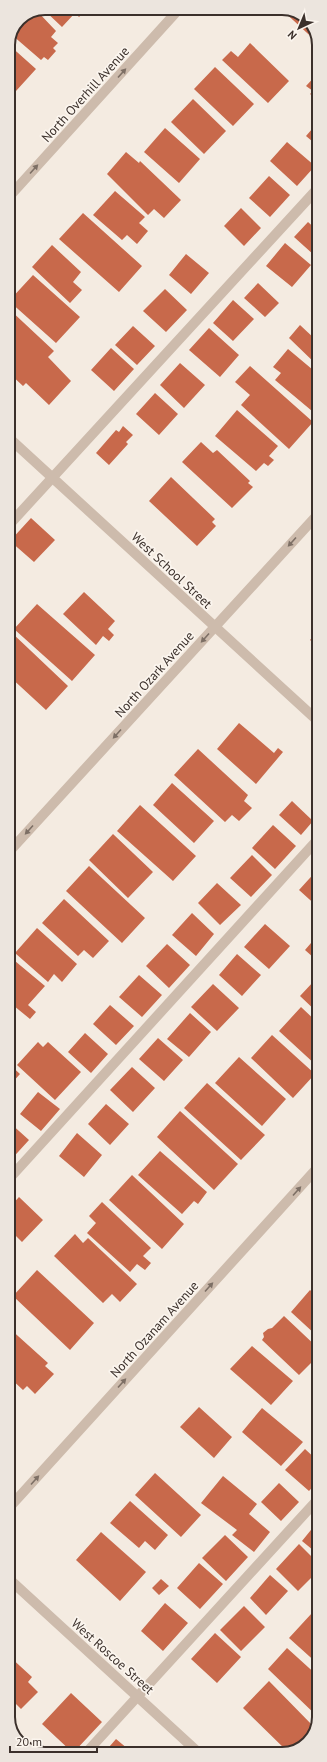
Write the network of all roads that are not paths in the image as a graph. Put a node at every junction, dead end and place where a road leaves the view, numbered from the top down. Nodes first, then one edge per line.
1 (174, 15) edge
2 (15, 190) edge
3 (312, 195) edge
4 (15, 443) edge
5 (53, 478) junction
6 (15, 519) edge
7 (312, 521) edge
8 (215, 627) junction
9 (312, 716) edge
10 (15, 845) edge
11 (312, 846) edge
12 (15, 1172) edge
13 (312, 1174) edge
14 (15, 1501) edge
15 (312, 1506) edge
16 (15, 1584) edge
17 (137, 1697) junction
18 (91, 1747) edge
19 (192, 1747) edge

2 -> 1 street, North Overhill Avenue
3 - 5 street
4 - 5 street, West School Street
5 - 6 street
5 - 8 street, West School Street
7 -> 8 street, North Ozark Avenue
8 - 9 street, West School Street
8 -> 10 street, North Ozark Avenue
11 - 12 street
14 -> 13 street, North Ozanam Avenue
15 - 17 street
16 - 17 street, West Roscoe Street
17 - 18 street
17 - 19 street, West Roscoe Street

